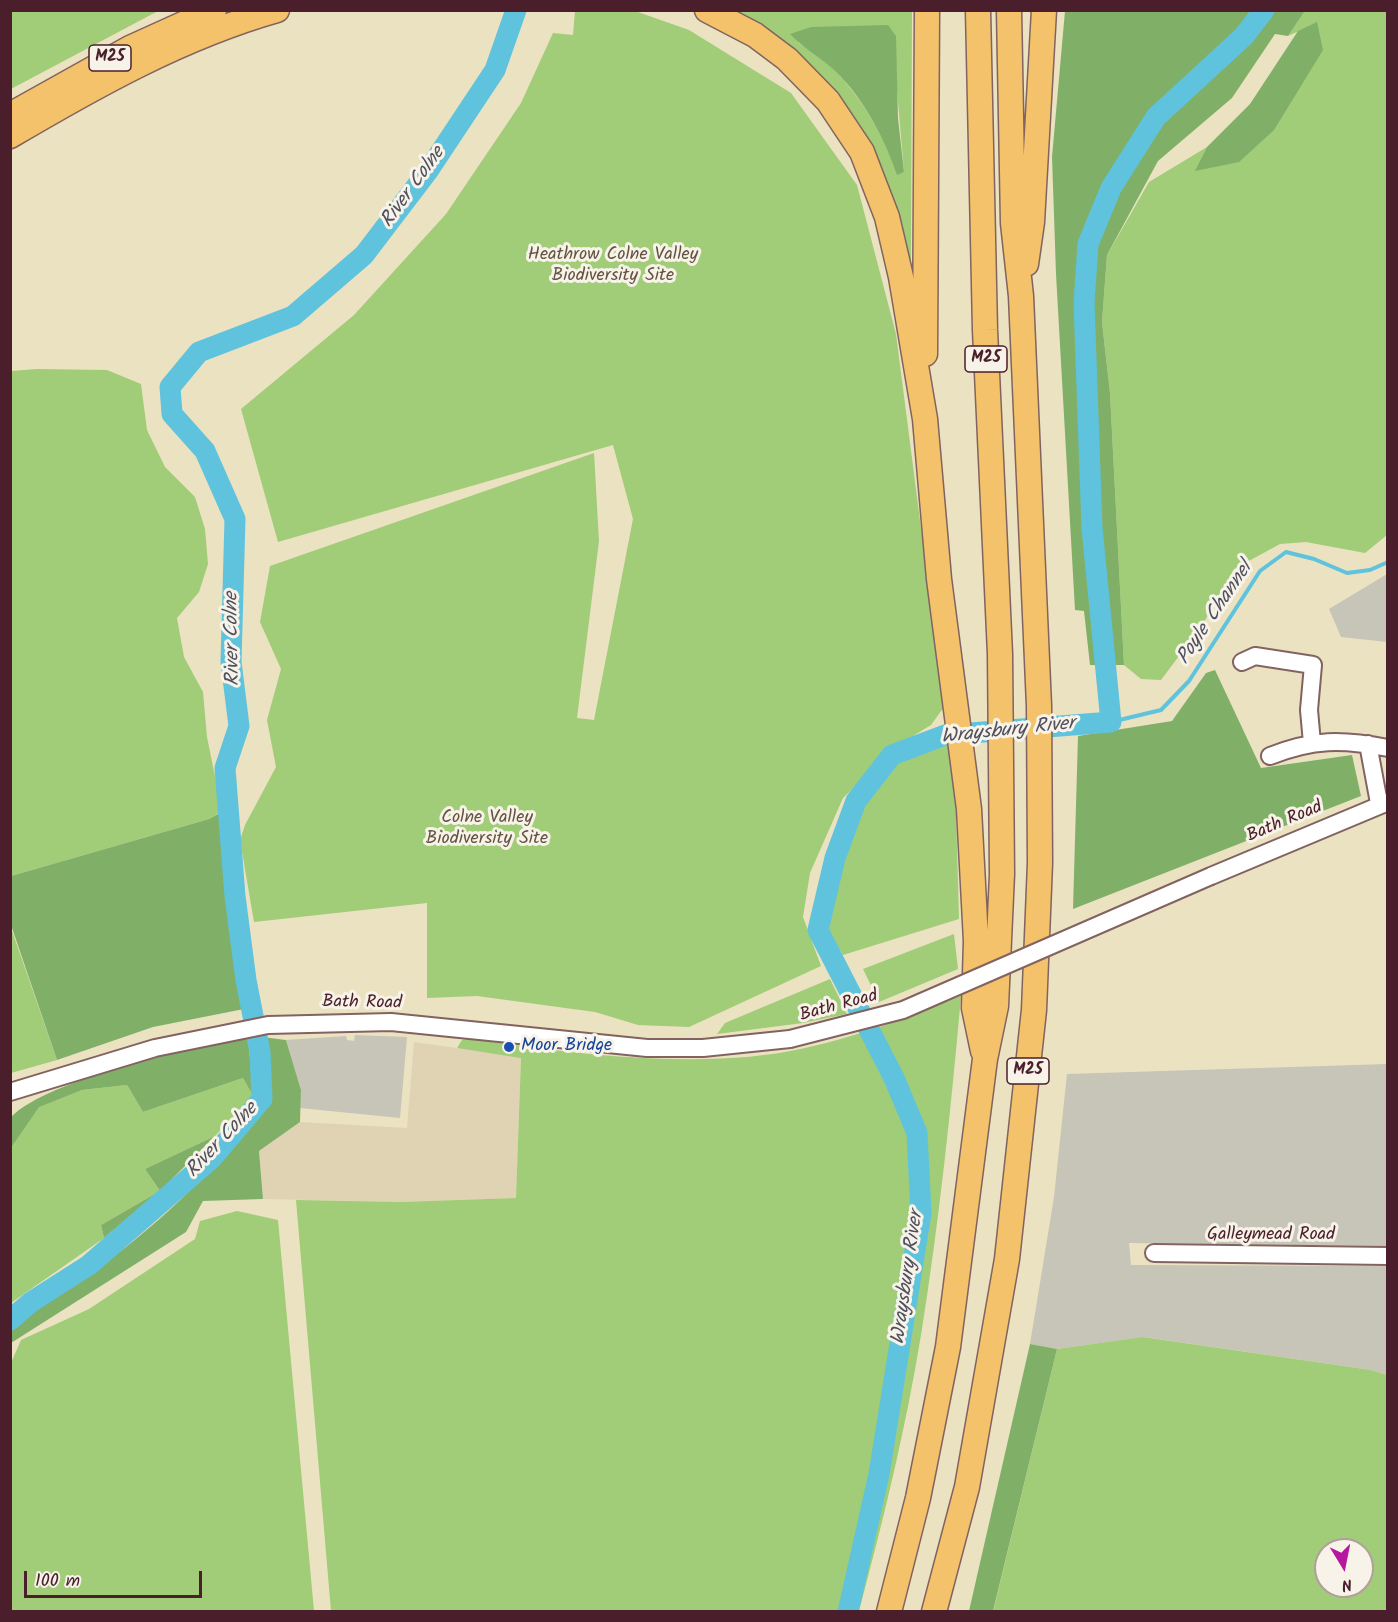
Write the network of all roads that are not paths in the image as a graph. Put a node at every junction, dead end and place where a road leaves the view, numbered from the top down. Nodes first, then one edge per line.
1 (214, 10) edge
2 (277, 10) edge
3 (707, 10) edge
4 (927, 10) edge
5 (978, 10) edge
6 (1009, 10) edge
7 (1044, 10) edge
8 (10, 115) edge
9 (10, 136) edge
10 (1021, 296) junction
11 (925, 419) junction
12 (1242, 662) dead end
13 (1312, 743) junction
14 (1368, 744) junction
15 (1388, 748) edge
16 (1270, 756) dead end
17 (1383, 803) edge
18 (985, 1059) junction
19 (30, 1087) junction
20 (10, 1092) edge
21 (10, 1099) edge
22 (1154, 1253) dead end
23 (1388, 1256) edge
24 (889, 1611) edge
25 (934, 1611) edge

1 - 8 highway, M25
2 - 9 highway, M25
3 - 11 highway, M25
4 - 11 highway, M25
5 - 18 highway, M25
6 - 10 highway, M25
7 - 10 highway, M25
10 - 25 highway, M25
11 - 18 highway, M25
12 - 13 street
13 - 14 street
13 - 16 street
14 - 15 street
14 - 17 street, Bath Road
17 - 19 street, Bath Road, bridge
18 - 24 highway, M25
19 - 20 street
19 - 21 street
22 - 23 street, Galleymead Road

